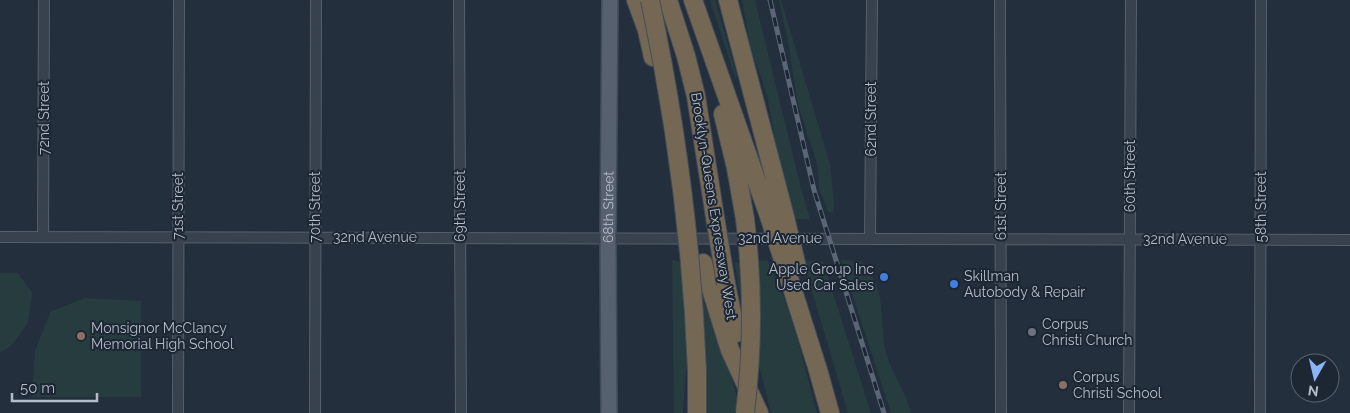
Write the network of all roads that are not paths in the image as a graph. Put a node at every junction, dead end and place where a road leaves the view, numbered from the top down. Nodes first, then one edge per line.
1 (44, 0) edge
2 (179, 0) edge
3 (316, 0) edge
4 (459, 0) edge
5 (610, 0) edge
6 (636, 0) edge
7 (650, 0) edge
8 (668, 0) edge
9 (693, 0) edge
10 (728, 0) edge
11 (872, 0) edge
12 (1000, 0) edge
13 (1131, 0) edge
14 (1261, 0) edge
15 (704, 36) junction
16 (680, 168) junction
17 (777, 217) junction
18 (0, 237) edge
19 (43, 237) junction
20 (178, 237) junction
21 (315, 237) junction
22 (460, 238) junction
23 (608, 238) junction
24 (870, 239) junction
25 (1001, 239) junction
26 (1130, 239) junction
27 (1260, 239) junction
28 (1350, 240) edge
29 (178, 413) edge
30 (315, 413) edge
31 (461, 413) edge
32 (609, 413) edge
33 (697, 413) edge
34 (745, 413) edge
35 (759, 413) edge
36 (830, 413) edge
37 (1001, 413) edge
38 (1129, 413) edge
39 (1260, 413) edge

1 - 19 street, 72nd Street
2 - 20 street, 71st Street
3 - 21 street, 70th Street
4 - 22 street, 69th Street
5 - 23 main road, 68th Street
6 - 16 highway
7 - 16 highway, bridge
8 - 35 highway, Brooklyn-Queens Expressway West, bridge
9 - 15 highway
10 - 17 highway
11 - 24 street, 62nd Street
12 - 25 street, 61st Street
13 - 26 street, 60th Street
14 - 27 street, 58th Street
15 - 17 highway, Brooklyn-Queens Expressway West
15 - 34 highway, bridge
16 - 33 highway, bridge
16 - 35 highway
17 - 36 highway, Brooklyn-Queens Expressway West, bridge
18 - 19 street, 32nd Avenue
19 - 20 street, 32nd Avenue
20 - 21 street, 32nd Avenue
20 - 29 street, 71st Street
21 - 22 street, 32nd Avenue
21 - 30 street, 70th Street
22 - 23 street, 32nd Avenue
22 - 31 street, 69th Street
23 - 24 street, 32nd Avenue
23 - 32 main road, 68th Street
24 - 25 street, 32nd Avenue
25 - 26 street, 32nd Avenue
25 - 37 street, 61st Street
26 - 27 street, 32nd Avenue
26 - 38 street, 60th Street
27 - 28 street, 32nd Avenue
27 - 39 street, 58th Street

